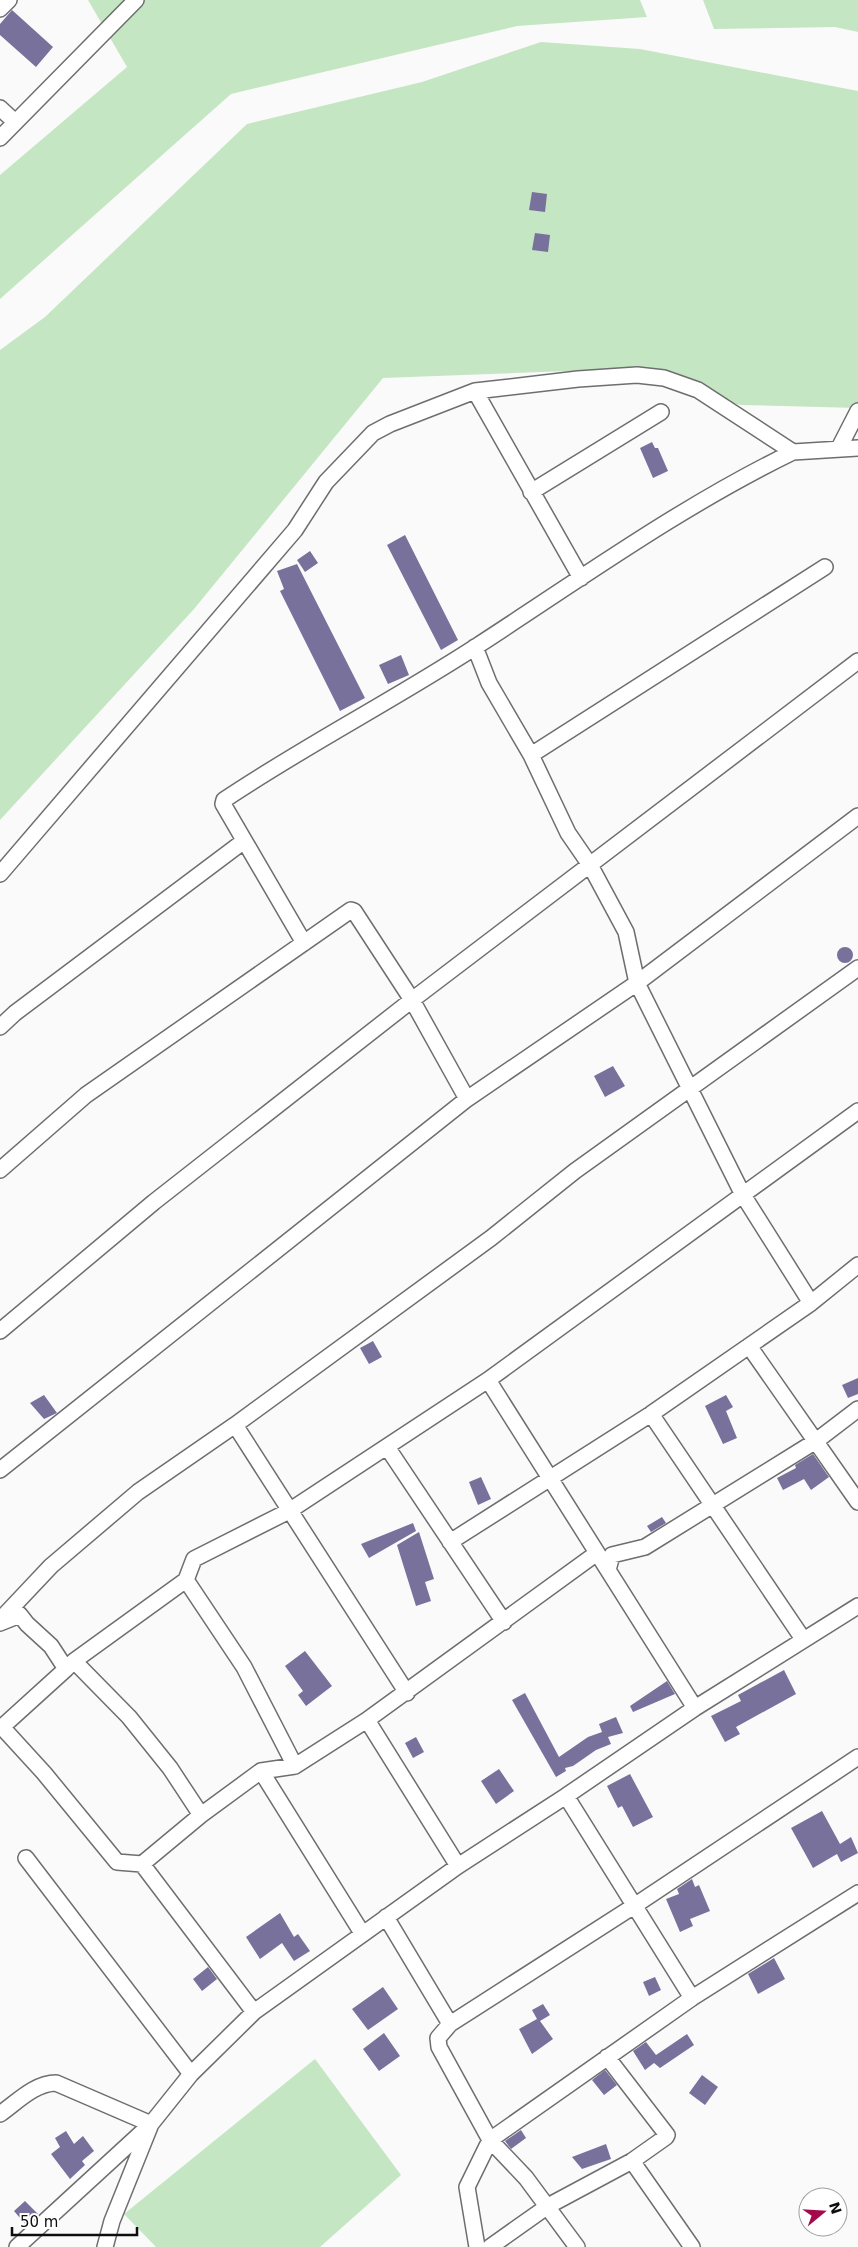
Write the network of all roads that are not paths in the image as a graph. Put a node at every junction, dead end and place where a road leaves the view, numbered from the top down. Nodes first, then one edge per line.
1 (9, 0) edge
2 (136, 0) edge
3 (0, 8) edge
4 (0, 108) edge
5 (15, 122) junction
6 (0, 138) edge
7 (475, 391) junction
8 (858, 411) edge
9 (661, 412) dead end
10 (839, 448) junction
11 (858, 448) edge
12 (793, 452) junction
13 (531, 492) junction
14 (825, 567) dead end
15 (580, 578) junction
16 (475, 647) junction
17 (858, 661) edge
18 (531, 755) junction
19 (858, 816) edge
20 (244, 841) junction
21 (590, 865) junction
22 (0, 874) edge
23 (304, 943) junction
24 (858, 968) edge
25 (637, 983) junction
26 (412, 1000) junction
27 (0, 1027) edge
28 (690, 1089) junction
29 (468, 1099) junction
30 (858, 1111) edge
31 (0, 1170) edge
32 (743, 1195) junction
33 (856, 1269) edge
34 (811, 1303) junction
35 (0, 1331) edge
36 (750, 1346) junction
37 (488, 1380) junction
38 (858, 1409) edge
39 (651, 1414) junction
40 (235, 1425) junction
41 (816, 1441) junction
42 (387, 1447) junction
43 (0, 1470) edge
44 (550, 1478) junction
45 (858, 1502) edge
46 (712, 1504) junction
47 (289, 1512) junction
48 (450, 1542) junction
49 (597, 1554) junction
50 (608, 1570) junction
51 (186, 1580) junction
52 (858, 1606) edge
53 (0, 1622) edge
54 (504, 1622) junction
55 (803, 1639) junction
56 (70, 1665) junction
57 (407, 1693) junction
58 (695, 1708) junction
59 (367, 1720) junction
60 (858, 1757) edge
61 (295, 1766) junction
62 (261, 1771) junction
63 (566, 1796) junction
64 (201, 1815) junction
65 (26, 1858) dead end
66 (142, 1864) junction
67 (458, 1866) junction
68 (858, 1893) edge
69 (634, 1906) junction
70 (386, 1916) junction
71 (362, 1933) junction
72 (692, 1998) junction
73 (254, 2012) junction
74 (450, 2024) junction
75 (607, 2057) junction
76 (190, 2074) junction
77 (0, 2114) edge
78 (152, 2124) junction
79 (490, 2140) junction
80 (632, 2161) junction
81 (548, 2206) junction
82 (17, 2247) edge
83 (105, 2247) edge
84 (477, 2247) edge
85 (490, 2247) edge
86 (577, 2247) edge
87 (692, 2247) edge

1 - 3 street
2 - 5 street
4 - 5 street
5 - 6 street
7 - 12 street
7 - 13 street
7 - 22 street
8 - 10 street
9 - 13 street
10 - 11 street
10 - 12 street
12 - 15 street
13 - 15 street
14 - 18 street
15 - 16 street
16 - 18 street
16 - 20 street
17 - 21 street
18 - 21 street
19 - 25 street
20 - 23 street
20 - 27 street
21 - 25 street
21 - 26 street
23 - 26 street
23 - 31 street
24 - 28 street
25 - 28 street
25 - 29 street
26 - 29 street
26 - 35 street
28 - 32 street
28 - 40 street
29 - 43 street
30 - 32 street
32 - 34 street
32 - 37 street
33 - 34 street
34 - 36 street
36 - 39 street
36 - 41 street
37 - 42 street
37 - 44 street
38 - 41 street
39 - 44 street
39 - 46 street
40 - 47 street
40 - 53 street
41 - 45 street
41 - 46 street
42 - 47 street
42 - 48 street
44 - 48 street
44 - 49 street
46 - 50 street
46 - 55 street
47 - 51 street
47 - 57 street
48 - 54 street
49 - 50 street
49 - 54 street
50 - 58 street
51 - 56 street
51 - 61 street
52 - 55 street
53 - 56 street
54 - 57 street
55 - 58 street
56 - 64 street
56 - 66 street
57 - 59 street
58 - 63 street
59 - 61 street
59 - 67 street
60 - 69 street
61 - 62 street
62 - 64 street
62 - 71 street
63 - 67 street
63 - 69 street
64 - 66 street
65 - 76 street
66 - 73 street
67 - 70 street
68 - 72 street
69 - 72 street
69 - 74 street
70 - 71 street
70 - 74 street
71 - 73 street
72 - 75 street
73 - 76 street
74 - 79 street
75 - 79 street
75 - 80 street
76 - 78 street
77 - 78 street
78 - 82 street
78 - 83 street
79 - 81 street
79 - 84 street
80 - 81 street
80 - 87 street
81 - 85 street
81 - 86 street

